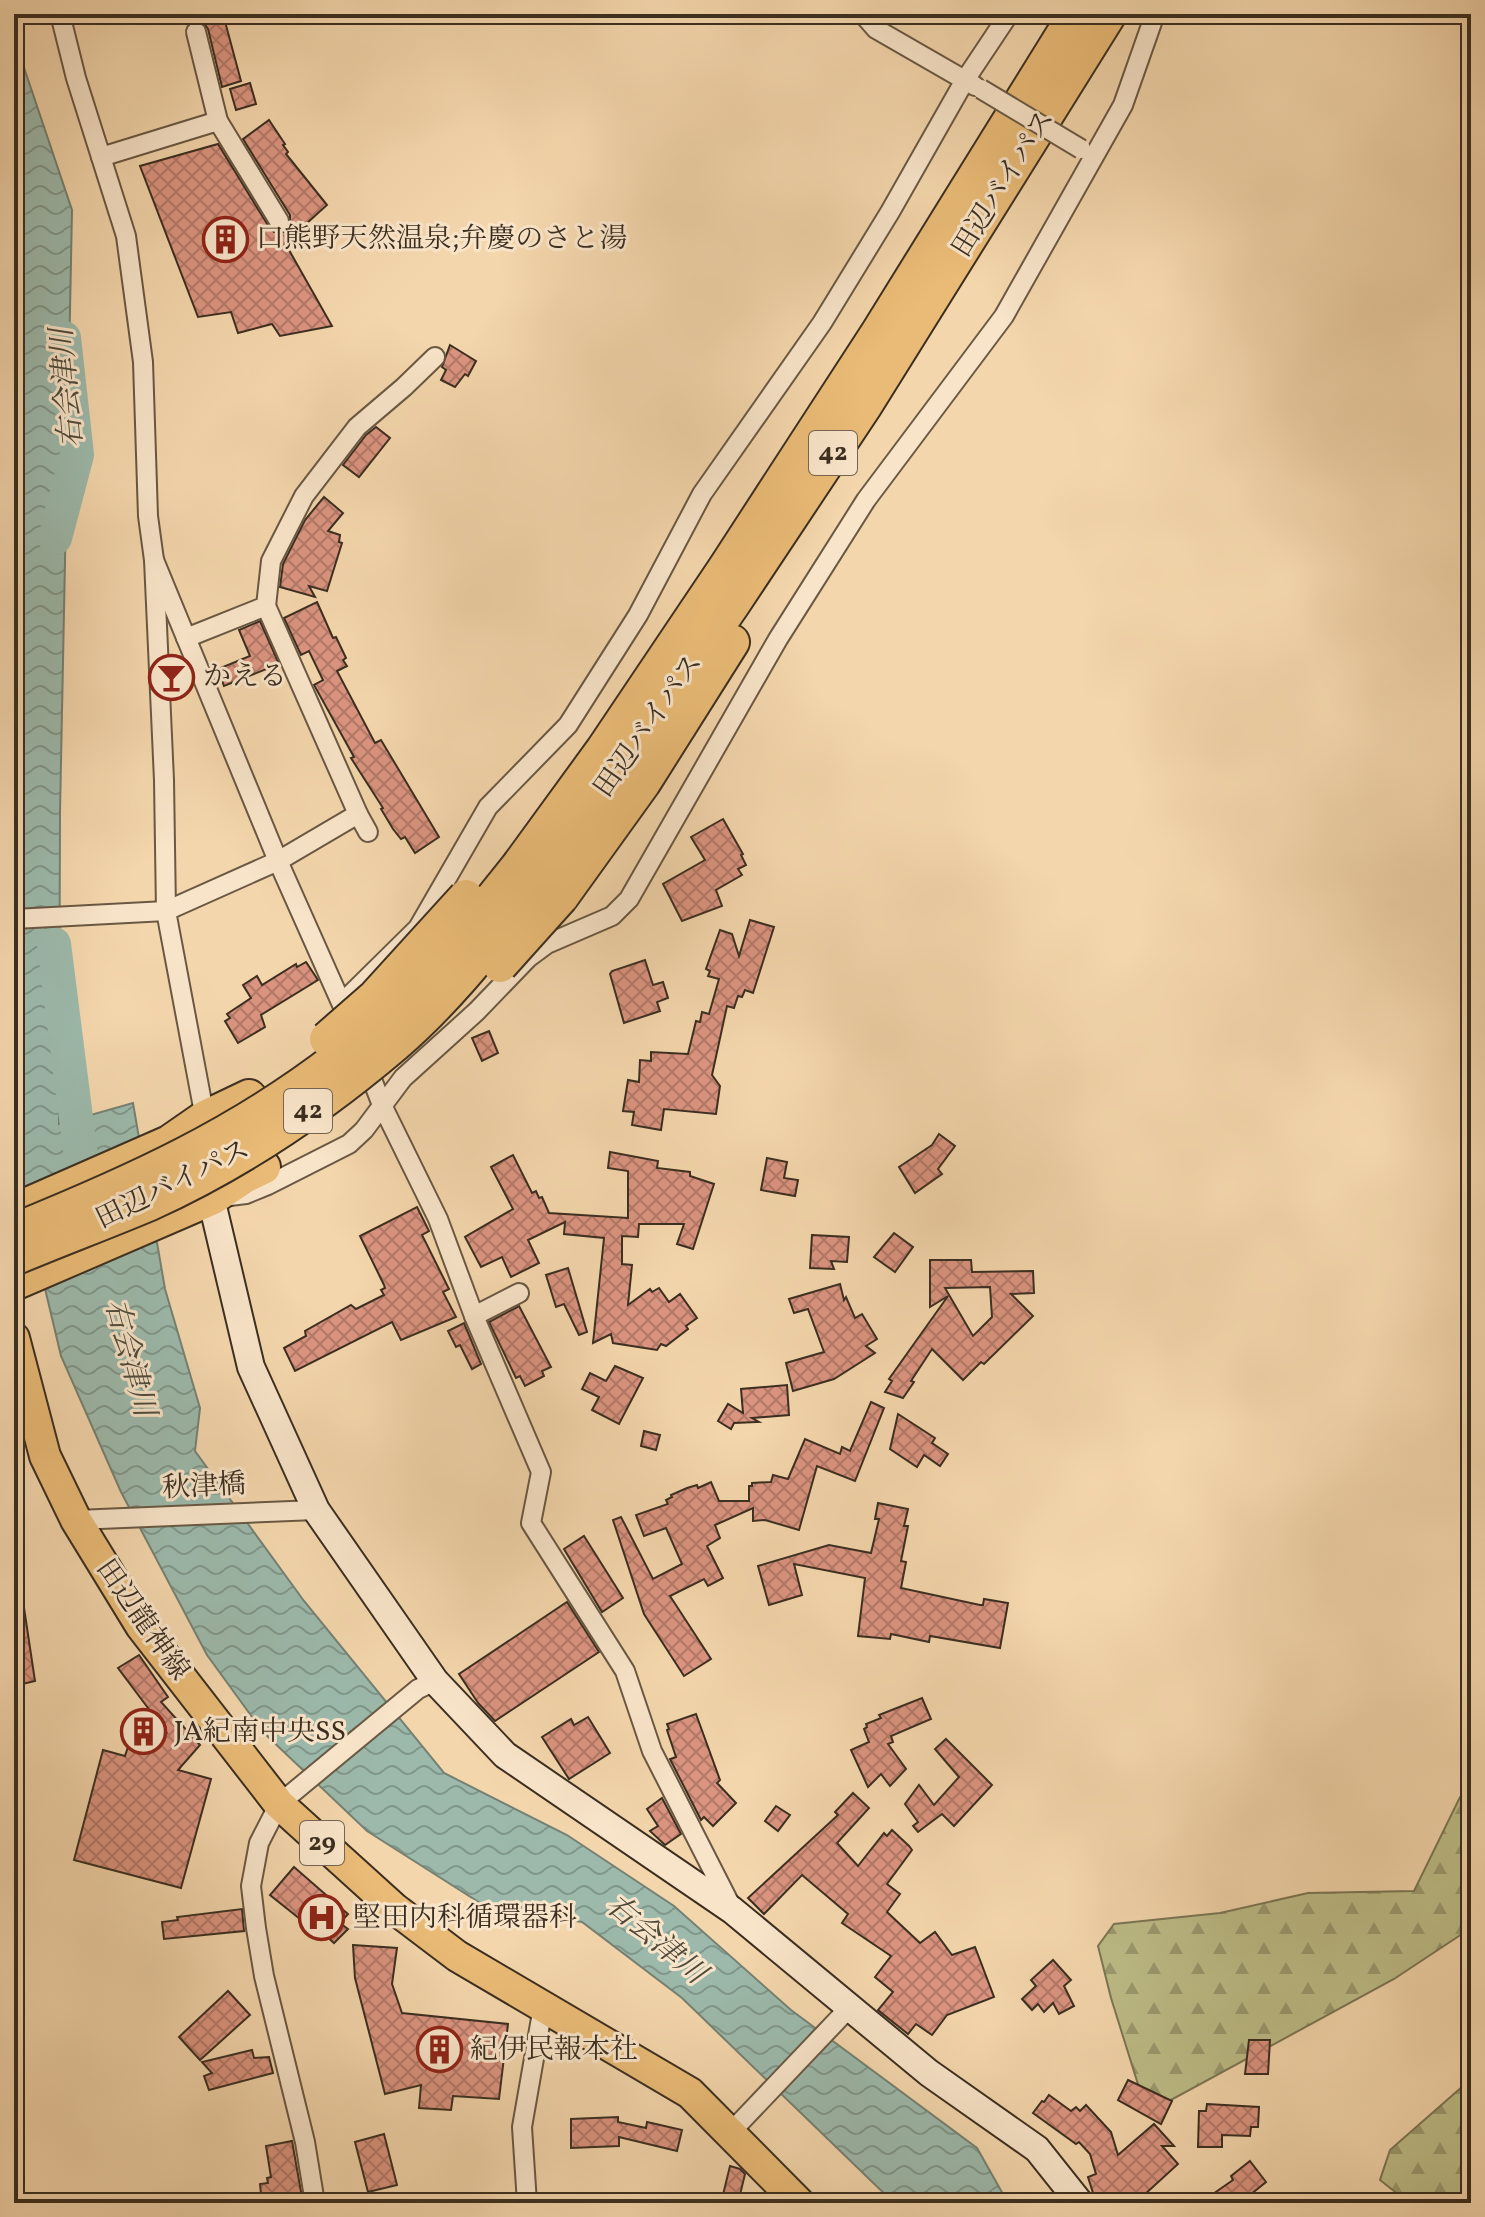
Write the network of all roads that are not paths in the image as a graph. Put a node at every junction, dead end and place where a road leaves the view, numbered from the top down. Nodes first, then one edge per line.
1 (60, 14) edge
2 (863, 14) edge
3 (1009, 14) edge
4 (1076, 14) edge
5 (1109, 14) edge
6 (1155, 14) edge
7 (196, 32) dead end
8 (973, 84) junction
9 (218, 121) junction
10 (1088, 151) junction
11 (101, 157) junction
12 (279, 221) dead end
13 (435, 357) dead end
14 (154, 560) junction
15 (266, 606) junction
16 (186, 638) junction
17 (358, 814) junction
18 (368, 832) dead end
19 (278, 861) junction
20 (531, 873) junction
21 (158, 911) junction
22 (14, 919) edge
23 (342, 1003) junction
24 (382, 1105) junction
25 (205, 1118) junction
26 (197, 1205) junction
27 (14, 1211) edge
28 (14, 1231) edge
29 (18, 1273) edge
30 (519, 1293) dead end
31 (474, 1316) junction
32 (14, 1338) edge
33 (305, 1510) junction
34 (76, 1520) junction
35 (426, 1685) junction
36 (285, 1800) junction
37 (732, 1910) junction
38 (543, 2007) junction
39 (846, 2010) junction
40 (734, 2127) junction
41 (315, 2203) edge
42 (527, 2203) edge
43 (799, 2203) edge
44 (1080, 2203) edge

1 - 11 street
2 - 8 street
3 - 8 street
4 - 20 highway, 田辺バイパス / 42
5 - 20 highway, 田辺バイパス / 42
6 - 10 street
7 - 9 street
8 - 10 street, bridge
8 - 23 street
9 - 11 street
9 - 12 street
10 - 24 street
11 - 14 street
13 - 15 street
14 - 16 street
14 - 21 street
15 - 16 street
15 - 17 street
16 - 19 street
17 - 18 street
17 - 19 street
19 - 21 street
19 - 23 street
20 - 25 highway, bridge
20 - 26 highway, bridge
20 - 28 highway, 田辺バイパス / 42, bridge
20 - 29 highway, 田辺バイパス / 42, bridge
21 - 22 street
21 - 25 street
23 - 24 street
24 - 26 street
24 - 31 street
25 - 26 street
25 - 27 highway
26 - 29 highway
26 - 33 street
30 - 31 street
31 - 37 street
32 - 34 main road, 田辺龍神線 / 29
33 - 34 street, 秋津橋
33 - 35 street
34 - 36 main road, 田辺龍神線 / 29
35 - 36 street
35 - 37 street
36 - 38 main road, 田辺龍神線 / 29
36 - 41 street
37 - 39 street
38 - 40 main road, 田辺龍神線 / 29
38 - 42 street
39 - 40 street
39 - 44 street
40 - 43 main road, 田辺龍神線 / 29

